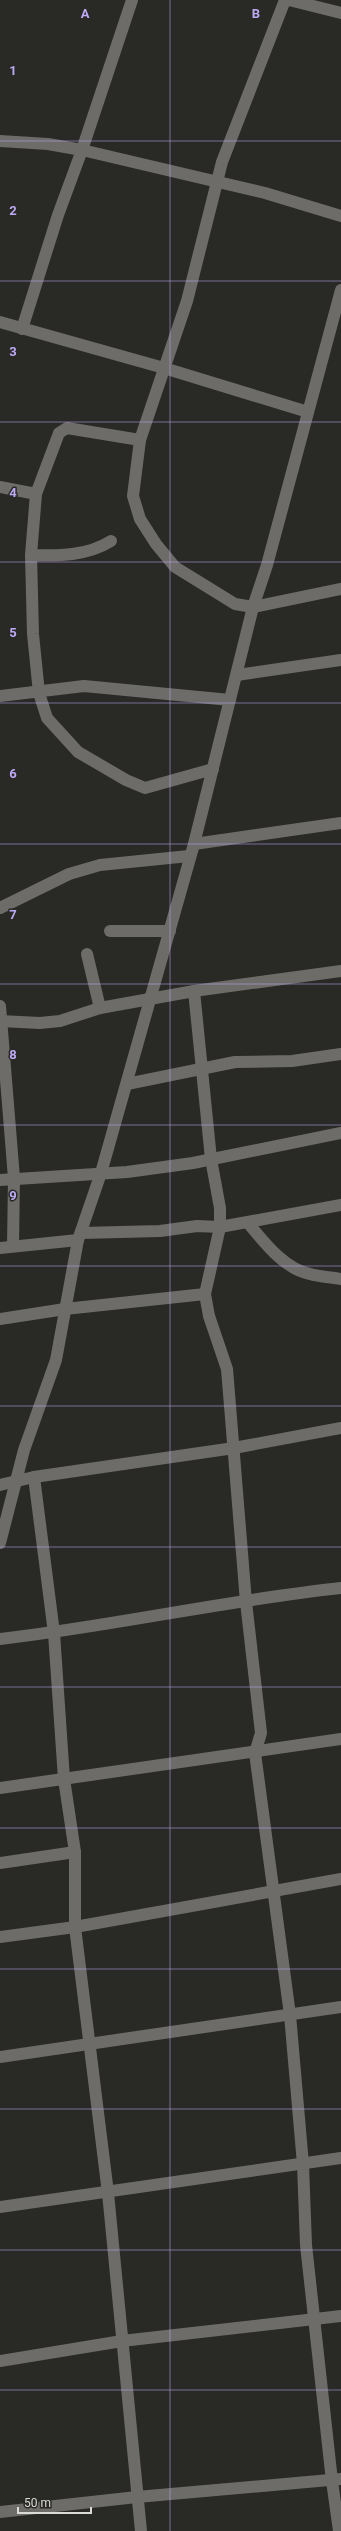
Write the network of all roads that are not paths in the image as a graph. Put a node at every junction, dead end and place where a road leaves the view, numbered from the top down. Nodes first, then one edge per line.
1 (132, 0) edge
2 (285, 0) edge
3 (289, 0) edge
4 (341, 13) edge
5 (0, 141) edge
6 (82, 150) junction
7 (217, 183) junction
8 (341, 216) edge
9 (341, 290) edge
10 (0, 322) edge
11 (22, 330) junction
12 (164, 368) junction
13 (308, 412) junction
14 (140, 440) junction
15 (0, 488) edge
16 (36, 494) junction
17 (111, 540) dead end
18 (31, 555) junction
19 (341, 589) edge
20 (253, 607) junction
21 (341, 660) edge
22 (237, 675) junction
23 (39, 693) junction
24 (0, 696) edge
25 (230, 700) junction
26 (213, 769) junction
27 (341, 823) edge
28 (194, 844) junction
29 (189, 856) junction
30 (0, 908) edge
31 (110, 930) dead end
32 (170, 931) junction
33 (87, 954) dead end
34 (341, 970) edge
35 (194, 991) junction
36 (150, 1000) junction
37 (0, 1006) edge
38 (100, 1008) junction
39 (2, 1021) edge
40 (341, 1054) edge
41 (202, 1068) junction
42 (126, 1084) junction
43 (341, 1133) edge
44 (211, 1159) junction
45 (101, 1173) junction
46 (14, 1178) junction
47 (0, 1180) edge
48 (341, 1205) edge
49 (248, 1223) junction
50 (220, 1227) junction
51 (79, 1237) junction
52 (13, 1246) junction
53 (0, 1248) edge
54 (341, 1279) edge
55 (205, 1294) junction
56 (65, 1309) junction
57 (0, 1319) edge
58 (341, 1428) edge
59 (234, 1448) junction
60 (34, 1477) junction
61 (14, 1482) junction
62 (0, 1485) edge
63 (0, 1542) edge
64 (341, 1588) edge
65 (246, 1602) junction
66 (54, 1633) junction
67 (0, 1639) edge
68 (341, 1739) edge
69 (255, 1753) junction
70 (64, 1779) junction
71 (0, 1788) edge
72 (76, 1852) junction
73 (0, 1863) edge
74 (341, 1879) edge
75 (272, 1891) junction
76 (75, 1926) junction
77 (0, 1937) edge
78 (341, 2007) edge
79 (290, 2015) junction
80 (88, 2045) junction
81 (0, 2057) edge
82 (341, 2158) edge
83 (302, 2164) junction
84 (108, 2193) junction
85 (0, 2207) edge
86 (341, 2316) edge
87 (313, 2320) junction
88 (122, 2341) junction
89 (0, 2361) edge
90 (336, 2480) edge
91 (137, 2497) junction
92 (0, 2512) edge
93 (141, 2531) edge
94 (339, 2531) edge

1 - 6 street
2 - 7 street
3 - 4 street
5 - 6 street
6 - 7 street
6 - 11 street
7 - 8 street
7 - 12 street
9 - 13 street
10 - 11 street
11 - 12 street
12 - 13 street
12 - 14 street
13 - 20 street
14 - 16 street
14 - 20 street
15 - 16 street
16 - 18 street
17 - 18 street
18 - 23 street
19 - 20 street
20 - 22 street
21 - 22 street
22 - 25 street
23 - 24 street
23 - 25 street
23 - 26 street
25 - 26 street
26 - 28 street
27 - 28 street
28 - 29 street
29 - 30 street
29 - 32 street
31 - 32 street
32 - 36 street
33 - 38 street
34 - 35 street
35 - 36 street
35 - 41 street
36 - 38 street
36 - 42 street
37 - 39 street
38 - 39 street
39 - 46 street
40 - 41 street
41 - 42 street
41 - 44 street
42 - 45 street
43 - 44 street
44 - 45 street
44 - 50 street
45 - 46 street
45 - 51 street
46 - 47 street
46 - 52 street
48 - 49 street
49 - 50 street
49 - 54 street
50 - 51 street
50 - 55 street
51 - 52 street
51 - 56 street
52 - 53 street
55 - 56 street
55 - 59 street
56 - 57 street
56 - 61 street
58 - 59 street
59 - 60 street
59 - 65 street
60 - 61 street
60 - 66 street
61 - 62 street
61 - 63 street
64 - 65 street
65 - 66 street
65 - 69 street
66 - 67 street
66 - 70 street
68 - 69 street
69 - 70 street
69 - 75 street
70 - 71 street
70 - 72 street
72 - 73 street
72 - 76 street
74 - 75 street
75 - 76 street
75 - 79 street
76 - 77 street
76 - 80 street
78 - 79 street
79 - 80 street
79 - 83 street
80 - 81 street
80 - 84 street
82 - 83 street
83 - 84 street
83 - 87 street
84 - 85 street
84 - 88 street
86 - 87 street
87 - 88 street
87 - 90 street
88 - 89 street
88 - 91 street
90 - 91 street
90 - 94 street
91 - 92 street
91 - 93 street

